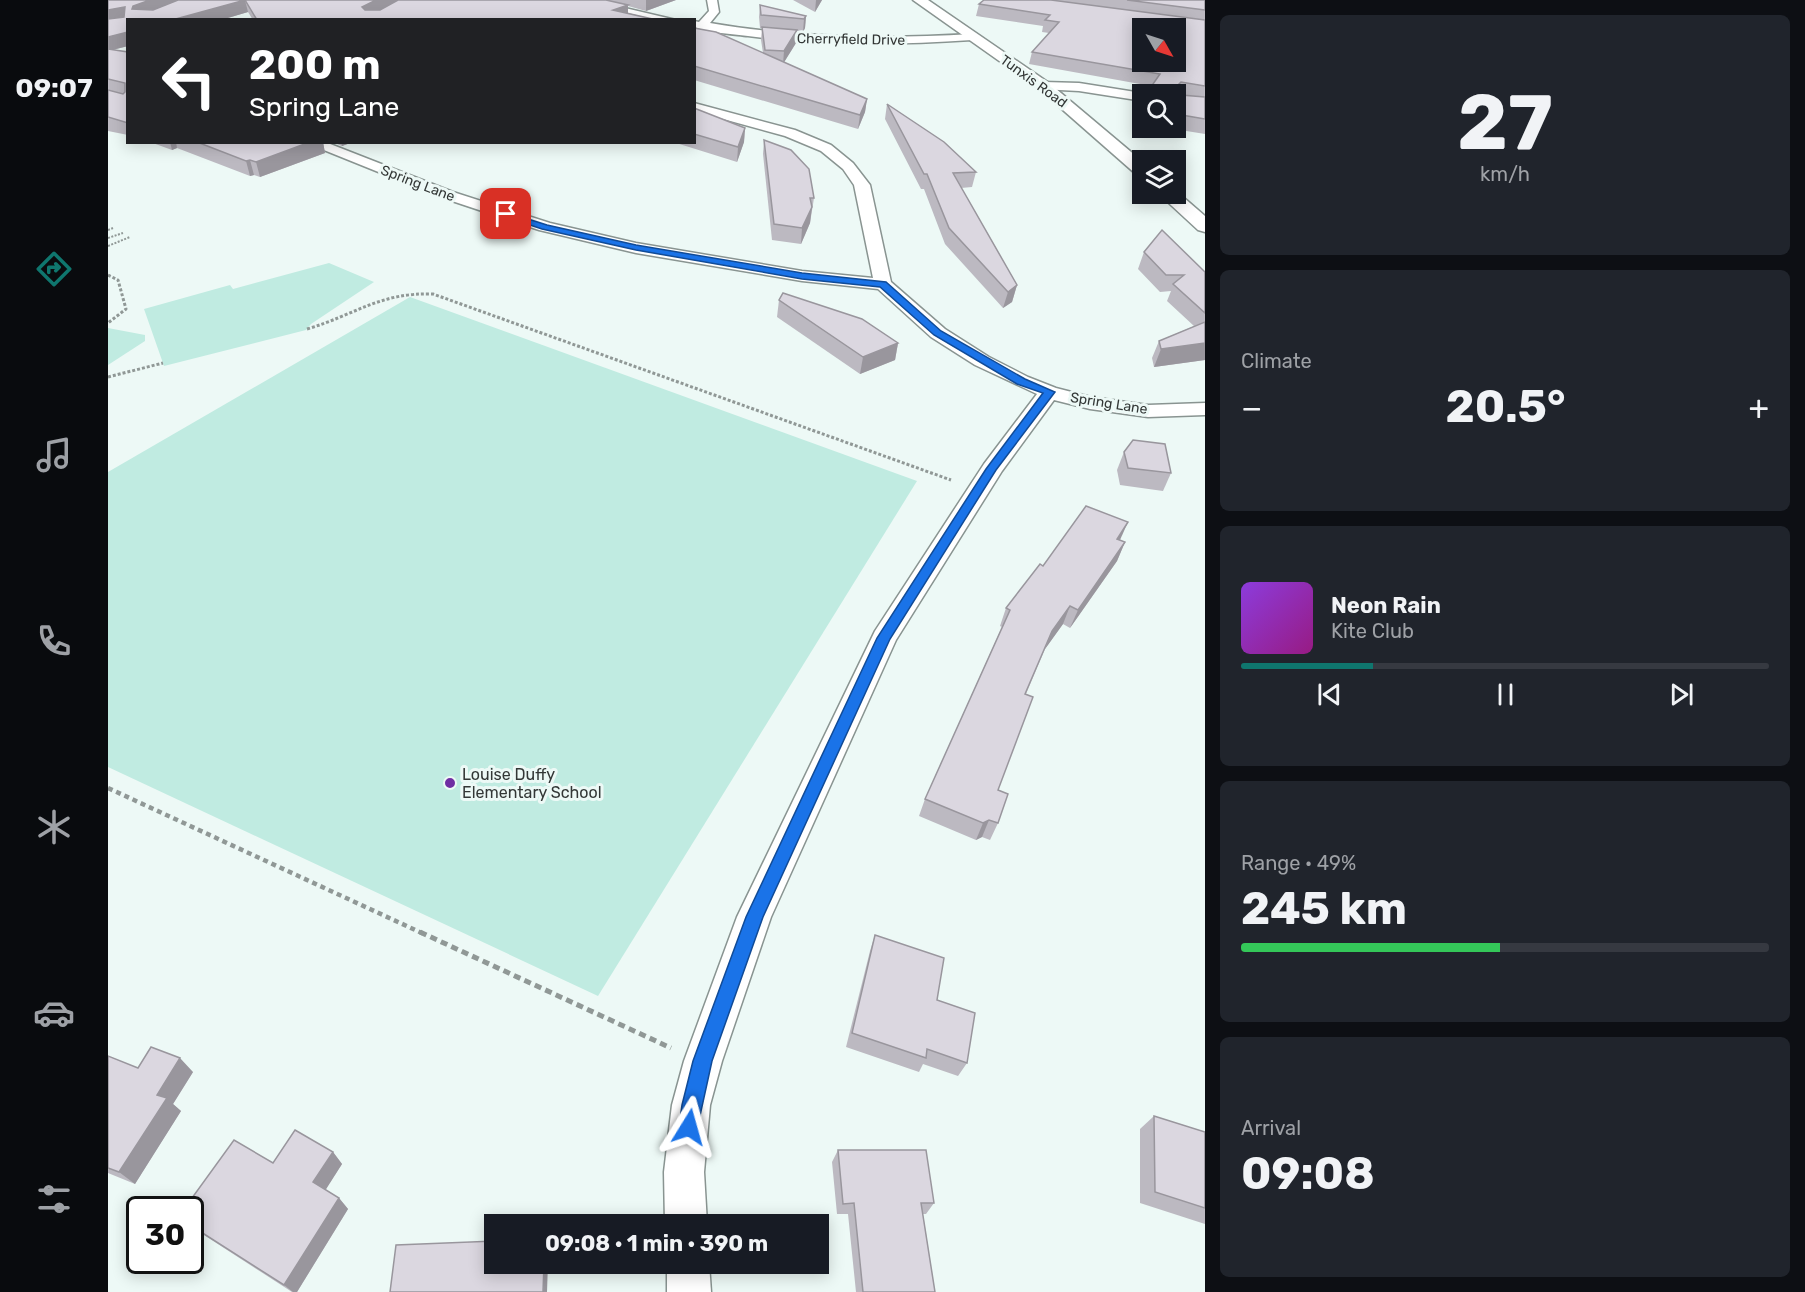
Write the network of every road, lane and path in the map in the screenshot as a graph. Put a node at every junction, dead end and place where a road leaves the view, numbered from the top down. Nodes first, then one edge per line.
1 (576, 0) edge
2 (712, 0) edge
3 (919, 0) edge
4 (662, 18) edge
5 (698, 25) edge
6 (972, 37) junction
7 (1044, 86) junction
8 (1132, 95) edge
9 (696, 108) edge
10 (315, 144) edge
11 (1132, 162) edge
12 (1180, 204) edge
13 (1205, 226) edge
14 (113, 228) dead end
15 (108, 230) edge
16 (123, 233) dead end
17 (130, 237) dead end
18 (108, 238) edge
19 (108, 246) edge
20 (108, 275) edge
21 (883, 284) junction
22 (108, 323) edge
23 (307, 329) dead end
24 (163, 363) dead end
25 (108, 377) edge
26 (1050, 392) junction
27 (1205, 409) edge
28 (951, 480) dead end
29 (108, 788) edge
30 (678, 1051) dead end
31 (686, 1214) edge
32 (688, 1274) edge
33 (689, 1292) edge

1 - 4 street
2 - 5 street
3 - 6 street, Tunxis Road
5 - 6 street, Cherryfield Drive
6 - 7 street, Tunxis Road
7 - 8 street
7 - 11 street, Tunxis Road
9 - 21 street
10 - 21 street, Spring Lane
12 - 13 street
14 - 15 path
16 - 18 path
17 - 19 path
20 - 22 path
21 - 26 street, Spring Lane
23 - 28 path
24 - 25 path
26 - 27 street, Spring Lane
26 - 31 street
29 - 30 path
32 - 33 street

